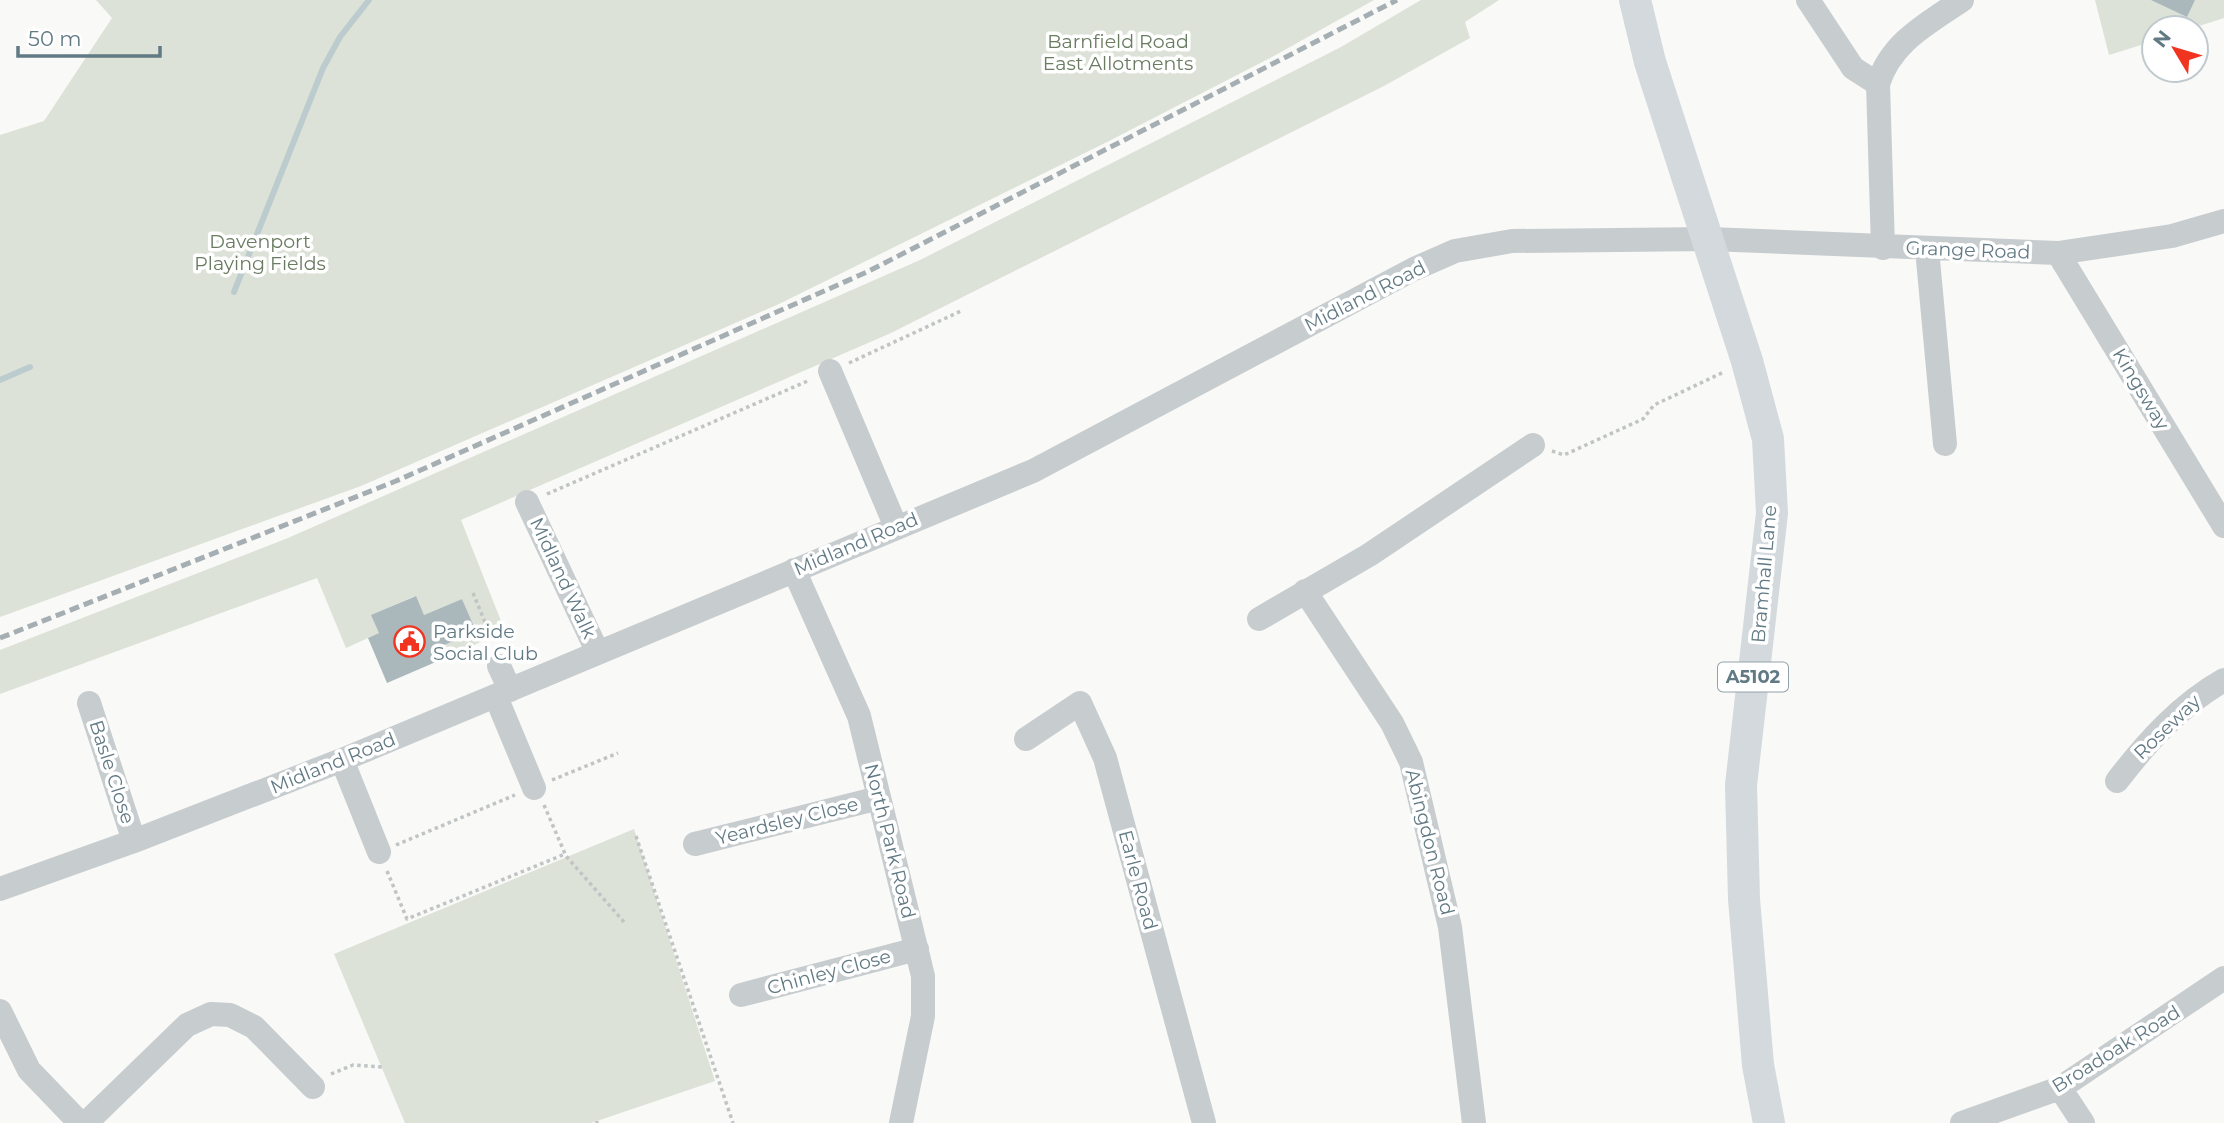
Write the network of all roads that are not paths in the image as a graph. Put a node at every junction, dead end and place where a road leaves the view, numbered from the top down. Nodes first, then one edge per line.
1 (1635, 0) edge
2 (1808, 0) edge
3 (1962, 0) edge
4 (1878, 84) junction
5 (2224, 221) edge
6 (1709, 239) junction
7 (1883, 247) junction
8 (1927, 249) junction
9 (2058, 253) junction
10 (830, 371) road end
11 (1945, 444) dead end
12 (1533, 445) road end
13 (527, 502) road end
14 (2224, 526) edge
15 (896, 527) junction
16 (794, 570) junction
17 (1305, 591) junction
18 (1258, 619) dead end
19 (598, 653) junction
20 (499, 666) dead end
21 (2224, 680) edge
22 (503, 694) junction
23 (89, 704) dead end
24 (1026, 739) dead end
25 (342, 760) junction
26 (2117, 781) dead end
27 (535, 787) road end
28 (879, 798) junction
29 (134, 841) junction
30 (695, 844) dead end
31 (379, 852) road end
32 (0, 889) edge
33 (917, 949) junction
34 (2224, 978) edge
35 (741, 995) dead end
36 (0, 1010) edge
37 (313, 1087) road end
38 (2060, 1087) junction
39 (80, 1123) edge
40 (86, 1123) edge
41 (901, 1123) edge
42 (1204, 1123) edge
43 (1474, 1123) edge
44 (1769, 1123) edge
45 (1962, 1123) edge
46 (2083, 1123) edge

1 - 6 main road, Bramhall Lane / A5102
2 - 4 street
3 - 4 street
4 - 7 street
5 - 9 street, Grange Road
6 - 7 street, Grange Road
6 - 15 street, Midland Road
6 - 44 main road, Bramhall Lane / A5102
7 - 8 street, Grange Road
8 - 9 street, Grange Road
8 - 11 street
9 - 14 street, Kingsway
10 - 15 street
12 - 17 street
13 - 19 street, Midland Walk
15 - 16 street, Midland Road
16 - 19 street, Midland Road
16 - 28 street, North Park Road
17 - 18 street
17 - 43 street, Abingdon Road
19 - 22 street, Midland Road
20 - 22 street
21 - 26 street, Roseway
22 - 25 street, Midland Road
22 - 27 street
23 - 29 street, Basle Close
24 - 42 street, Earle Road
25 - 29 street, Midland Road
25 - 31 street
28 - 30 street, Yeardsley Close
28 - 33 street, North Park Road
29 - 32 street, Midland Road
33 - 35 street, Chinley Close
33 - 41 street, North Park Road
34 - 38 street, Broadoak Road
36 - 39 street
37 - 40 street
38 - 45 street, Broadoak Road
38 - 46 street

